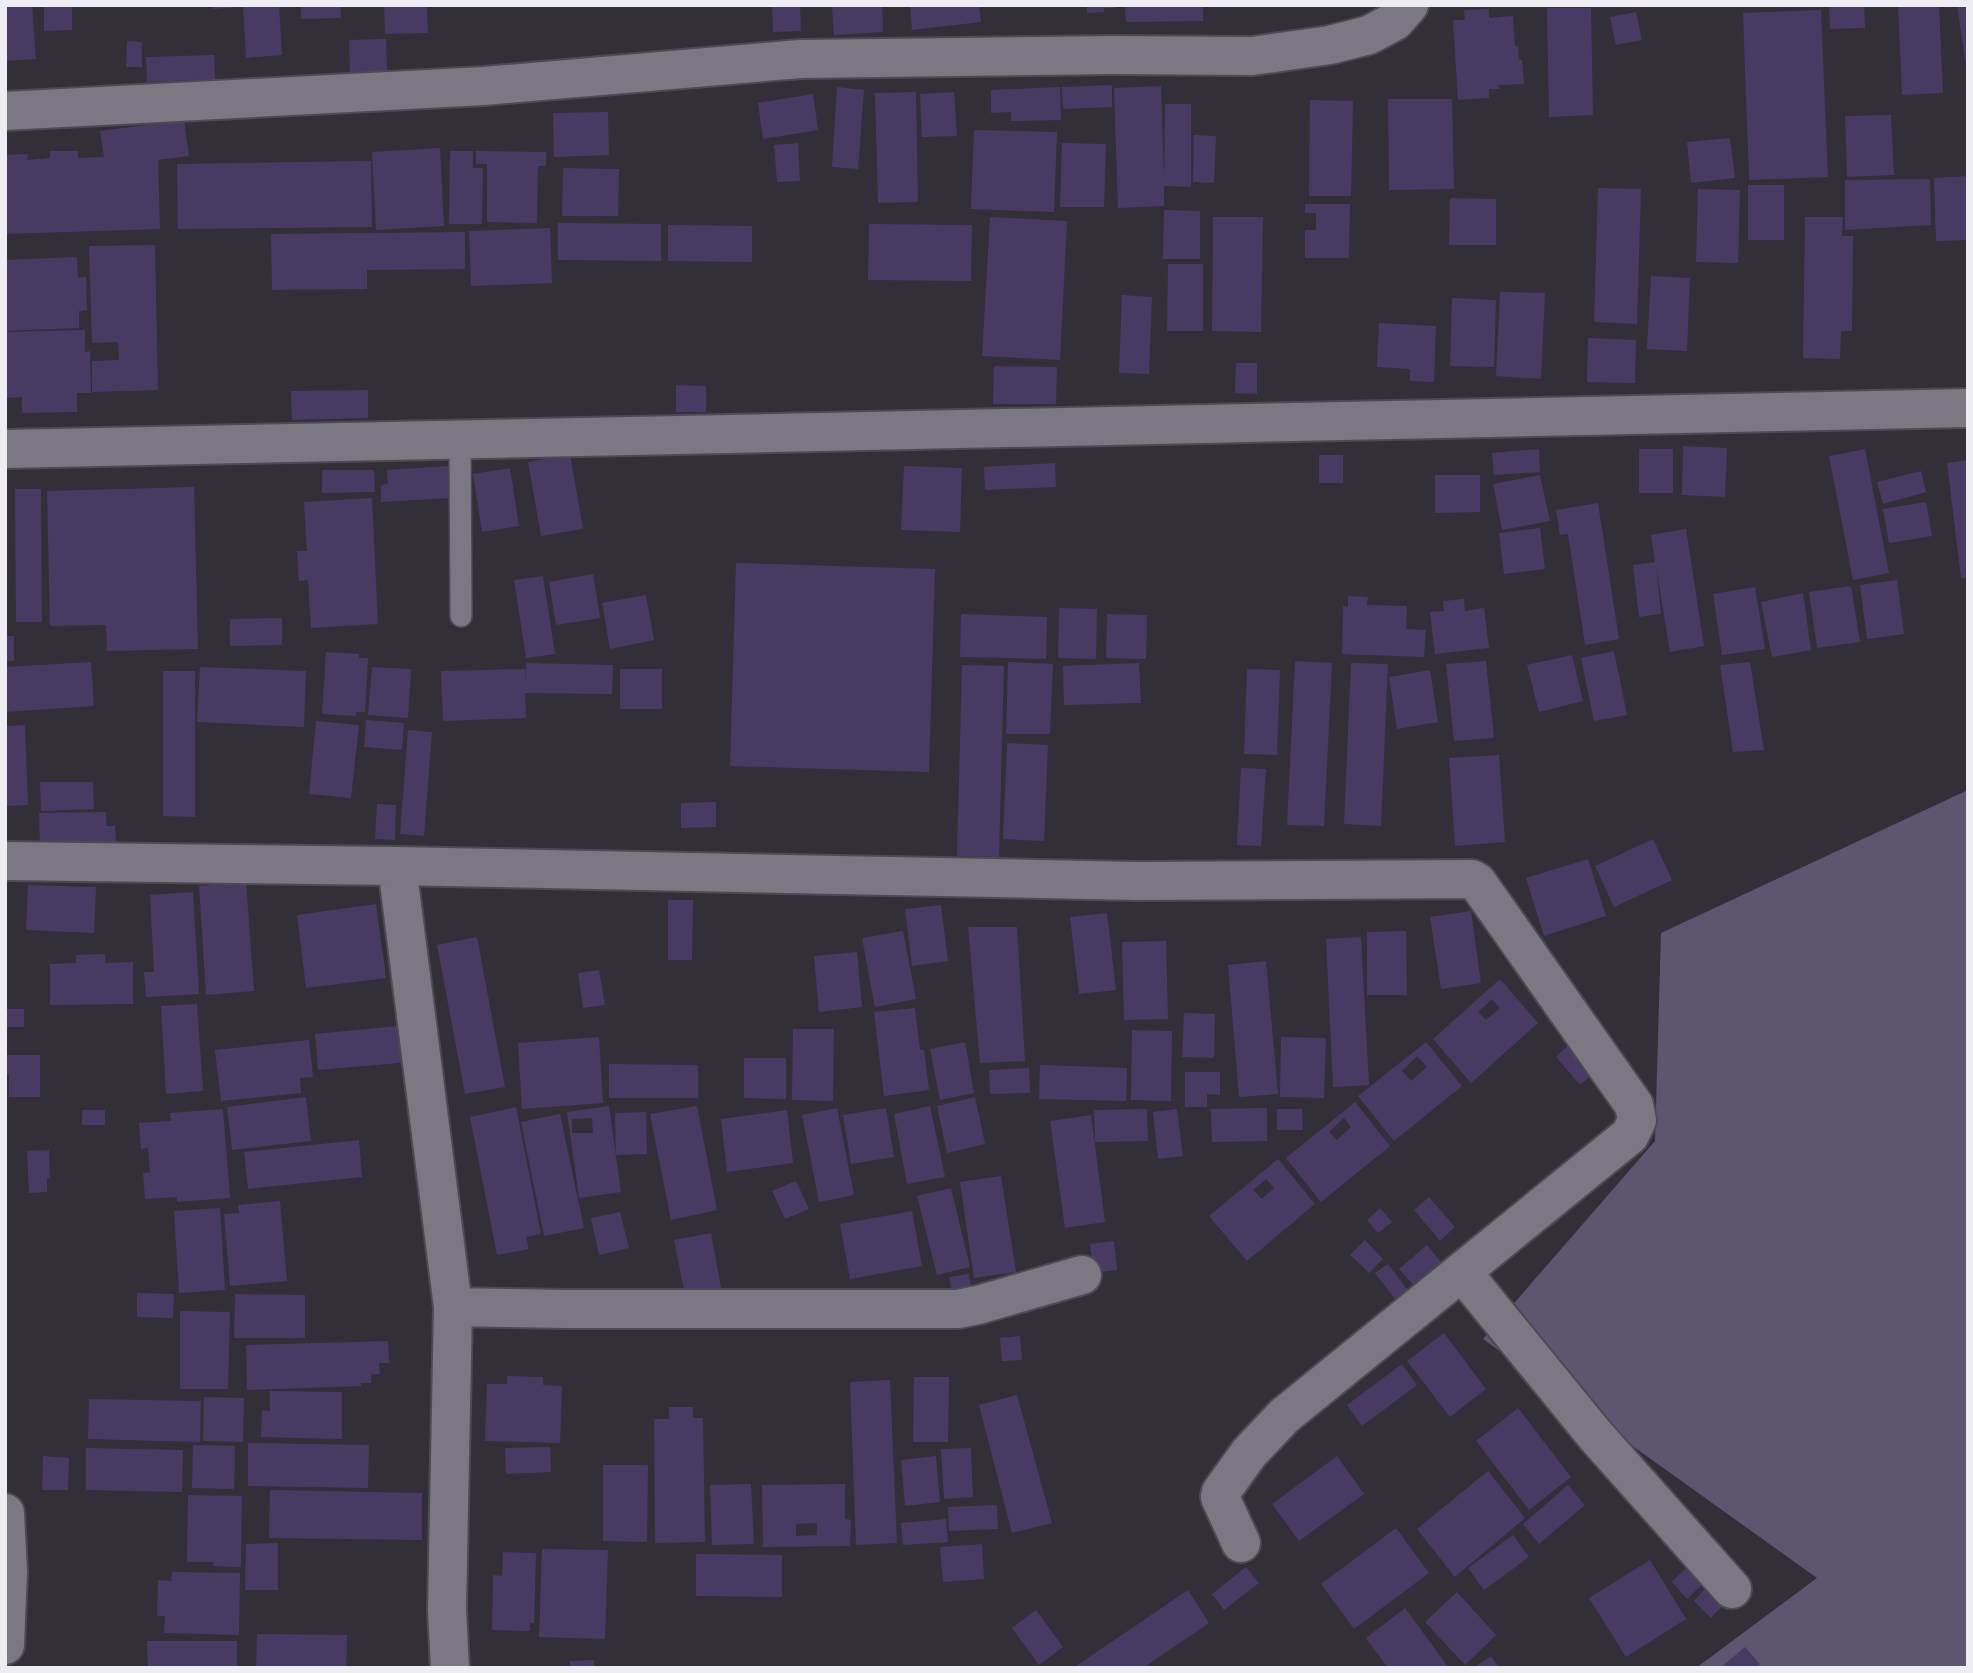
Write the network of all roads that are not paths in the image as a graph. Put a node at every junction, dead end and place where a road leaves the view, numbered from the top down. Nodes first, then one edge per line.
1 (1409, 5) edge
2 (5, 111) edge
3 (1968, 408) edge
4 (460, 440) junction
5 (5, 449) edge
6 (461, 616) dead end
7 (5, 861) edge
8 (397, 866) junction
9 (1462, 1272) junction
10 (1082, 1275) dead end
11 (453, 1307) junction
12 (5, 1513) edge
13 (1241, 1543) dead end
14 (1732, 1589) dead end
15 (5, 1645) edge
16 (450, 1668) edge

1 - 2 street
3 - 4 street
4 - 5 street
4 - 6 lane
7 - 8 street
8 - 9 street
8 - 11 street
9 - 13 street
9 - 14 street
10 - 11 street
11 - 16 street
12 - 15 street

